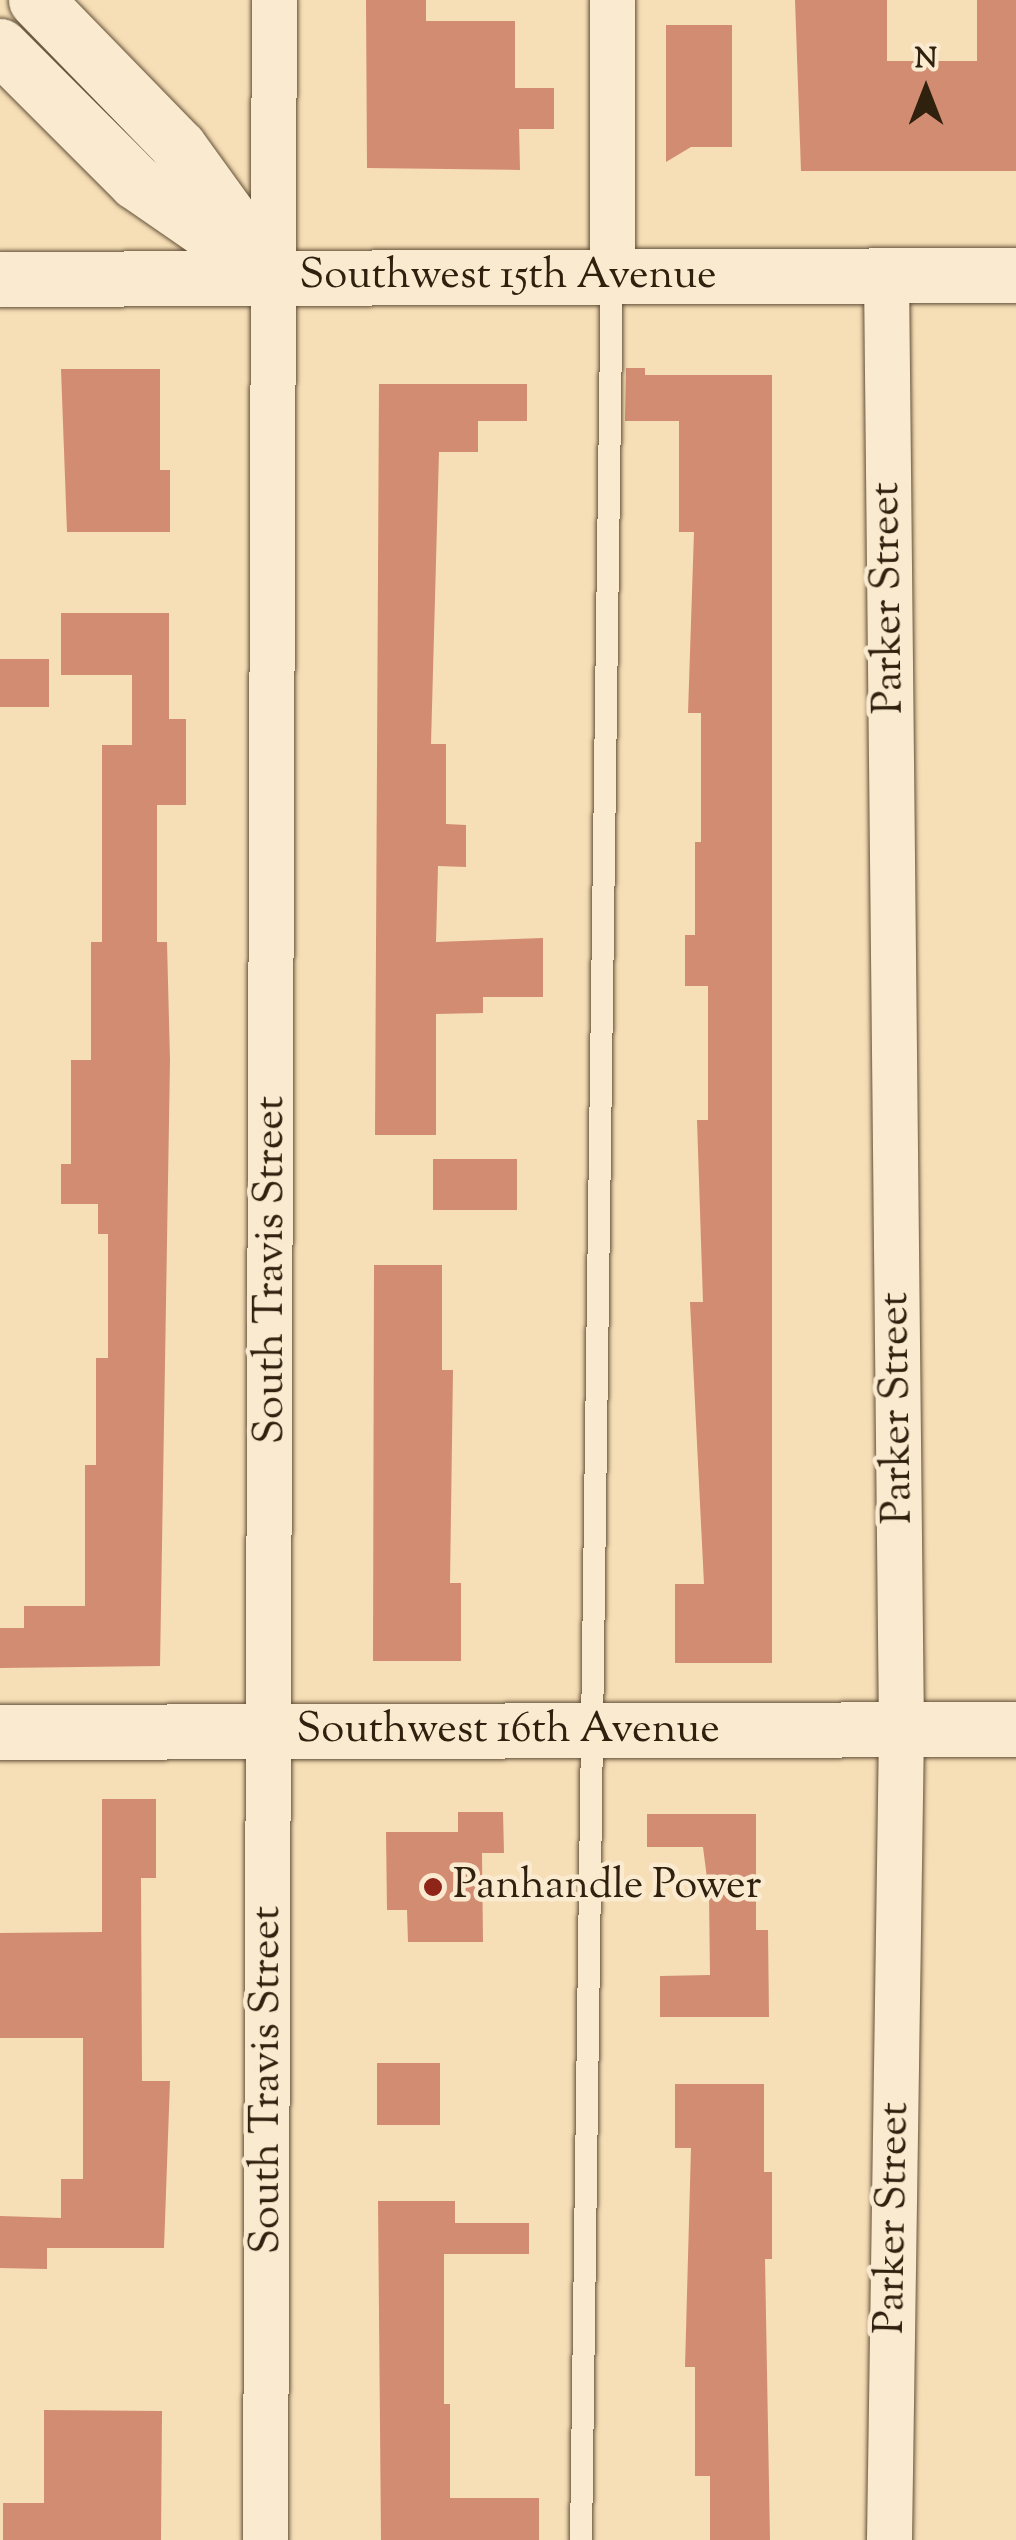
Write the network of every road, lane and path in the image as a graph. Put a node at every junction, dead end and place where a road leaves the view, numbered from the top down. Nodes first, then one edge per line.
1 (36, 0) edge
2 (274, 0) edge
3 (612, 0) edge
4 (0, 46) edge
5 (886, 275) junction
6 (1016, 275) edge
7 (612, 276) junction
8 (0, 278) edge
9 (274, 278) junction
10 (1016, 1729) edge
11 (594, 1730) junction
12 (901, 1730) junction
13 (270, 1731) junction
14 (0, 1732) edge
15 (265, 2540) edge
16 (581, 2540) edge
17 (889, 2540) edge

1 - 9 street
2 - 9 street, South Travis Street
3 - 7 street
4 - 9 street
5 - 6 street, Southwest 15th Avenue
5 - 7 street, Southwest 15th Avenue
5 - 12 street, Parker Street
7 - 9 street, Southwest 15th Avenue
7 - 11 lane
8 - 9 street, Southwest 15th Avenue
9 - 13 street, South Travis Street
10 - 12 street, Southwest 16th Avenue
11 - 12 street, Southwest 16th Avenue
11 - 13 street, Southwest 16th Avenue
11 - 16 lane
12 - 17 street, Parker Street
13 - 14 street, Southwest 16th Avenue
13 - 15 street, South Travis Street

